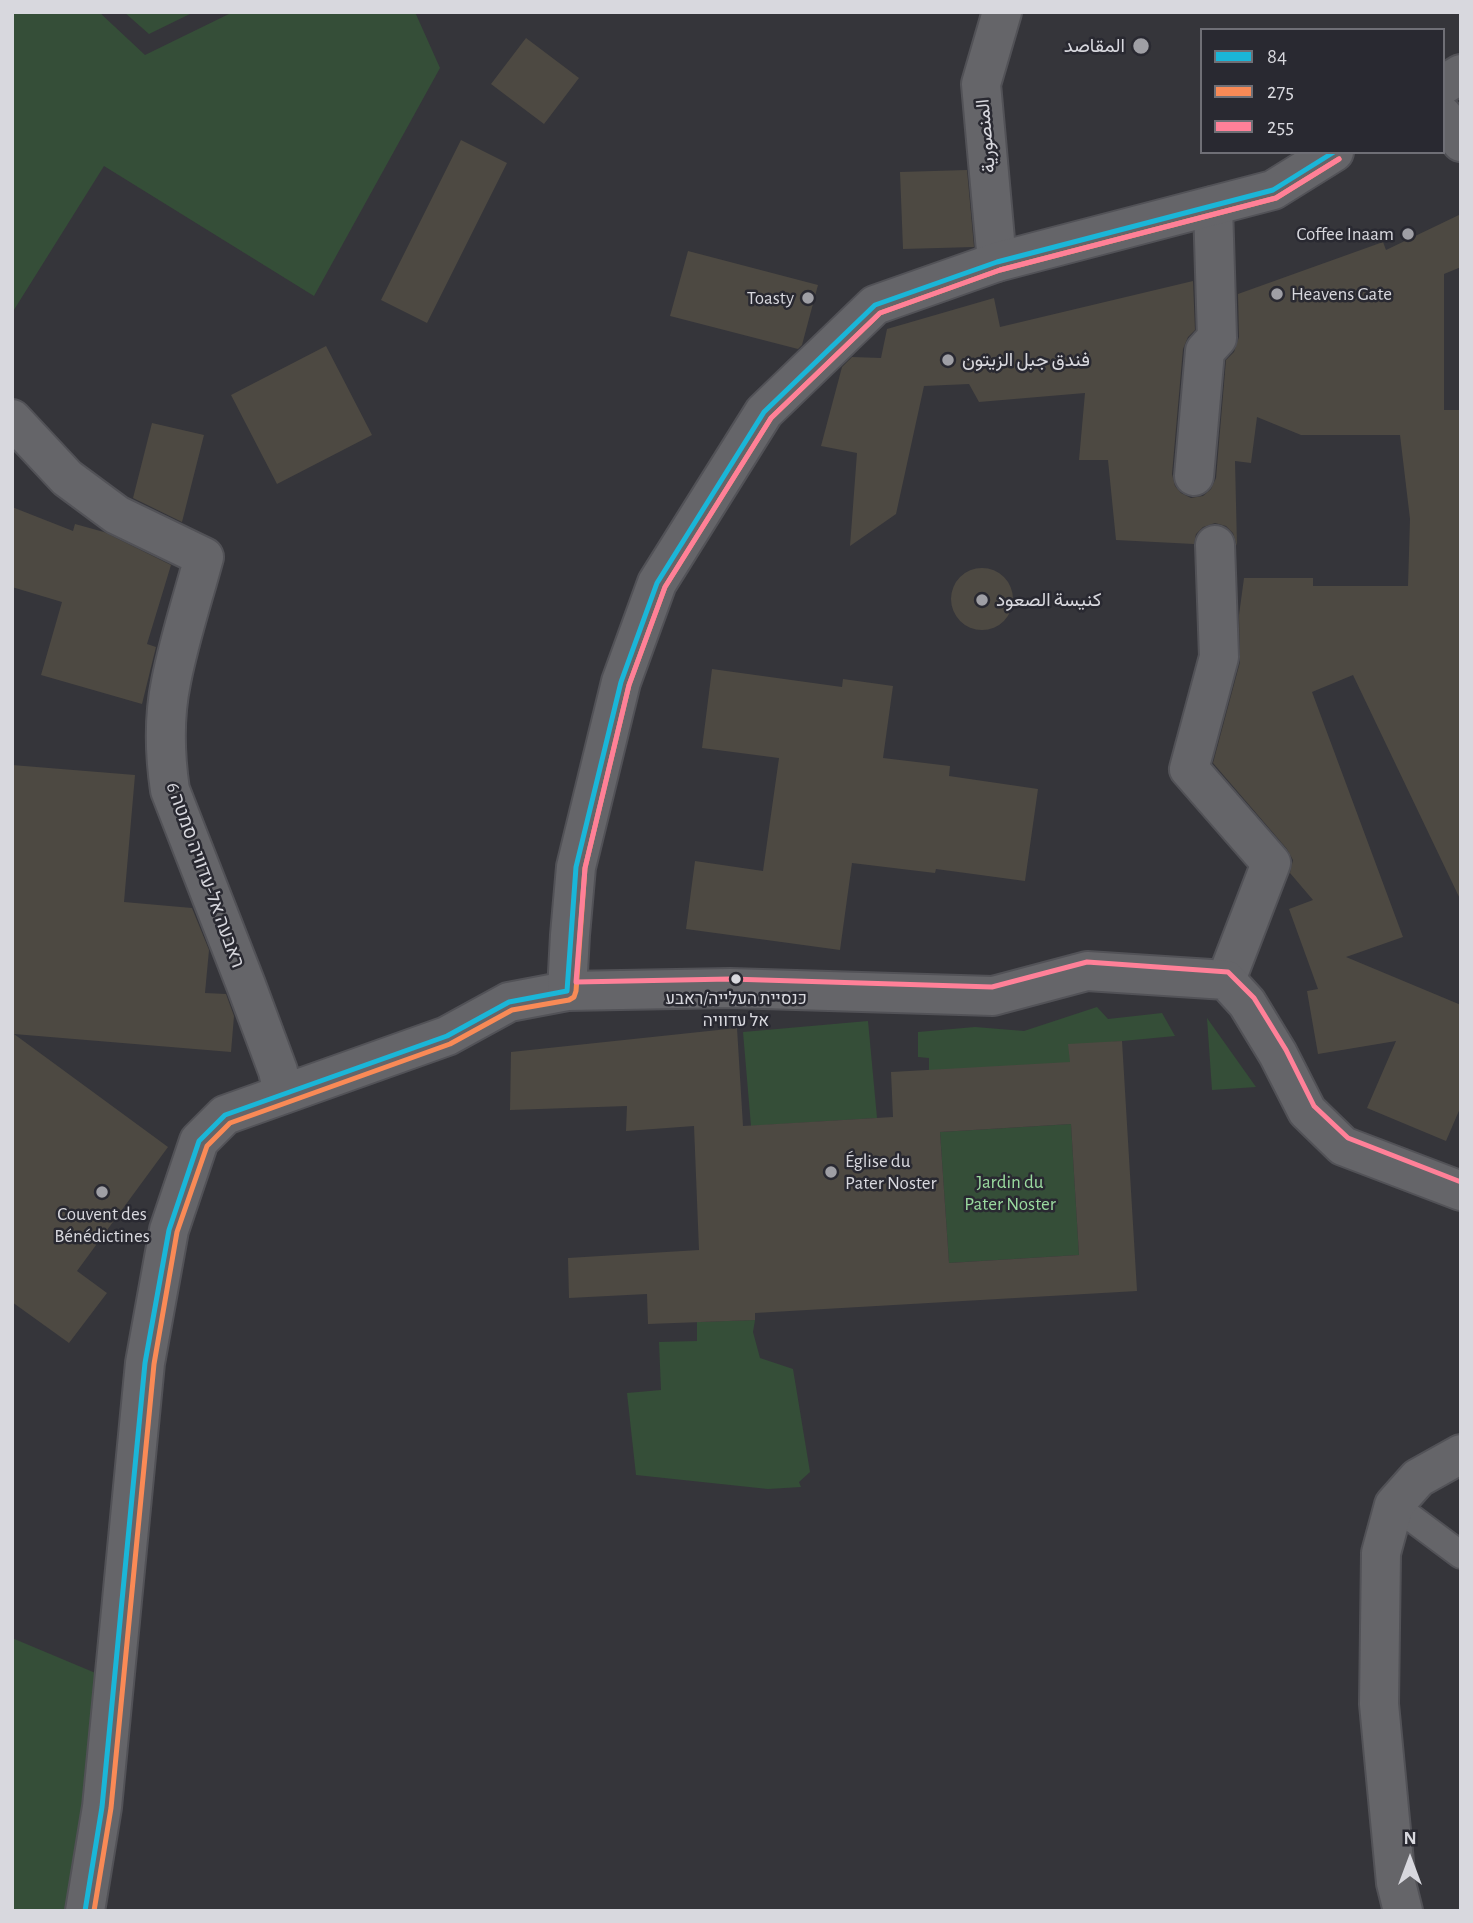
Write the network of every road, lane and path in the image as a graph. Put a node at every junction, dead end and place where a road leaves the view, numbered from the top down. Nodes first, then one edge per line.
1 (1002, 12) edge
2 (1461, 74) edge
3 (1445, 84) edge
4 (1445, 120) edge
5 (1461, 142) edge
6 (1331, 154) edge
7 (1213, 206) junction
8 (997, 262) junction
9 (12, 419) edge
10 (1194, 476) dead end
11 (1215, 545) dead end
12 (1226, 980) junction
13 (567, 991) junction
14 (283, 1094) junction
15 (1461, 1191) edge
16 (1461, 1454) edge
17 (1394, 1505) junction
18 (1461, 1555) edge
19 (85, 1911) edge
20 (1403, 1911) edge

1 - 8 street, المنصورية
2 - 3 street
4 - 5 street
6 - 7 street
7 - 8 street
7 - 10 street
8 - 13 street
9 - 14 street, ראבעה אל-עדוויה סמטה 6
11 - 12 street
12 - 13 street
12 - 15 street
13 - 14 street
14 - 19 street
16 - 17 street
17 - 18 lane
17 - 20 street

